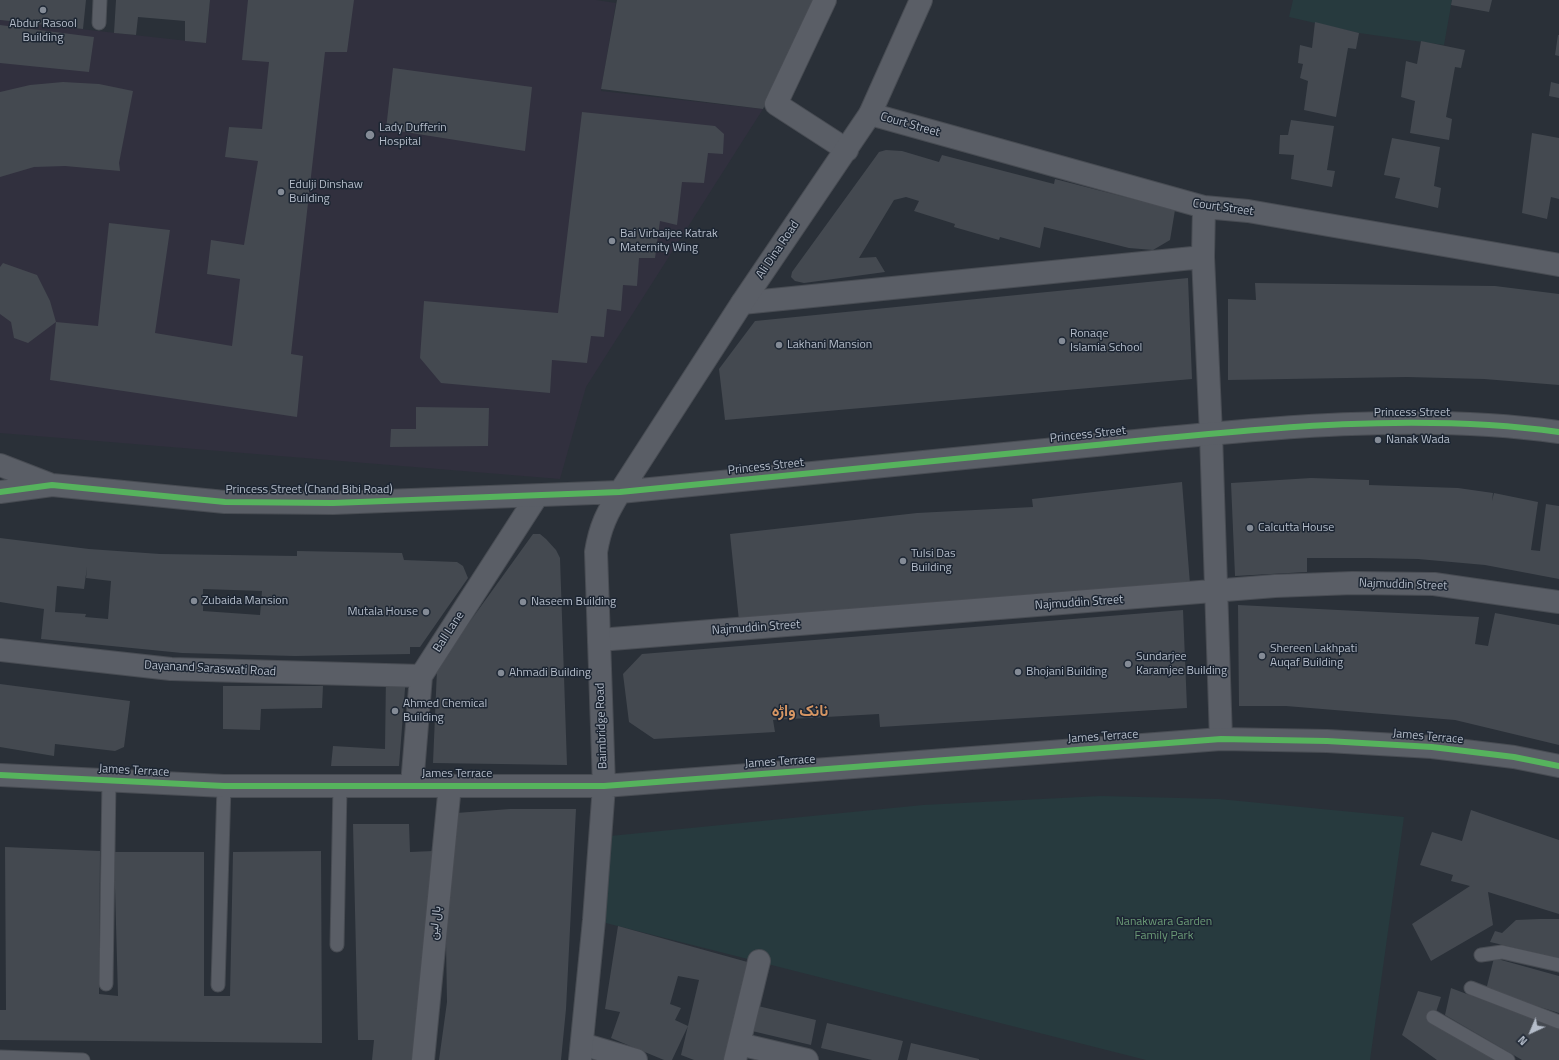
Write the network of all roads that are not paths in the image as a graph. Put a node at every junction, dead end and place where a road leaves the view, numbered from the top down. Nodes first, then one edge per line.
1 (100, 0) edge
2 (825, 0) edge
3 (921, 0) edge
4 (98, 23) dead end
5 (870, 114) junction
6 (847, 150) junction
7 (1204, 207) junction
8 (1203, 257) junction
9 (1559, 265) edge
10 (742, 303) junction
11 (1559, 432) edge
12 (1211, 434) junction
13 (0, 465) edge
14 (52, 485) junction
15 (0, 492) edge
16 (620, 492) junction
17 (537, 496) junction
18 (1216, 592) junction
19 (1559, 602) edge
20 (599, 640) junction
21 (0, 650) edge
22 (421, 676) junction
23 (1221, 739) junction
24 (1559, 766) edge
25 (0, 775) edge
26 (109, 780) junction
27 (450, 785) junction
28 (224, 786) junction
29 (340, 786) junction
30 (412, 786) junction
31 (604, 786) junction
32 (337, 945) dead end
33 (1480, 955) dead end
34 (759, 961) dead end
35 (1559, 965) edge
36 (106, 984) dead end
37 (218, 985) dead end
38 (1471, 988) dead end
39 (1433, 1017) dead end
40 (1559, 1022) edge
41 (581, 1052) edge
42 (737, 1052) edge
43 (0, 1058) edge
44 (83, 1060) edge
45 (423, 1060) edge
46 (636, 1060) edge
47 (807, 1060) edge
48 (1508, 1060) edge

1 - 4 lane
2 - 6 street
3 - 5 street, Ali Dina Road
5 - 6 street, Ali Dina Road
5 - 7 street, Court Street
6 - 10 street, Ali Dina Road
7 - 8 street
7 - 9 street, Court Street
8 - 10 street
8 - 12 street
10 - 16 street, Ali Dina Road
11 - 12 street, Princess Street
12 - 16 street, Princess Street
12 - 18 street
13 - 14 street, Princess Street (Chand Bibi Road)
14 - 15 street, Princess Street (Chand Bibi Road)
14 - 17 street, Princess Street (Chand Bibi Road)
16 - 17 street, Princess Street (Chand Bibi Road)
16 - 20 street, Baimbridge Road
17 - 22 street, Ball Lane
18 - 19 street, Najmuddin Street
18 - 20 street, Najmuddin Street
18 - 23 street
20 - 31 street, Baimbridge Road
21 - 22 street, Dayanand Saraswati Road
22 - 30 street, Ball Lane
23 - 24 street, James Terrace
23 - 31 street, James Terrace
25 - 26 street, James Terrace
26 - 28 street, James Terrace
26 - 36 lane
27 - 30 street, James Terrace
27 - 31 street, James Terrace
27 - 45 street, بال لین
28 - 29 street, James Terrace
28 - 37 lane
29 - 30 street, James Terrace
29 - 32 lane
31 - 41 street, Baimbridge Road
33 - 35 lane
34 - 42 street
38 - 40 lane
39 - 48 lane
41 - 46 street
42 - 47 street
43 - 44 lane

